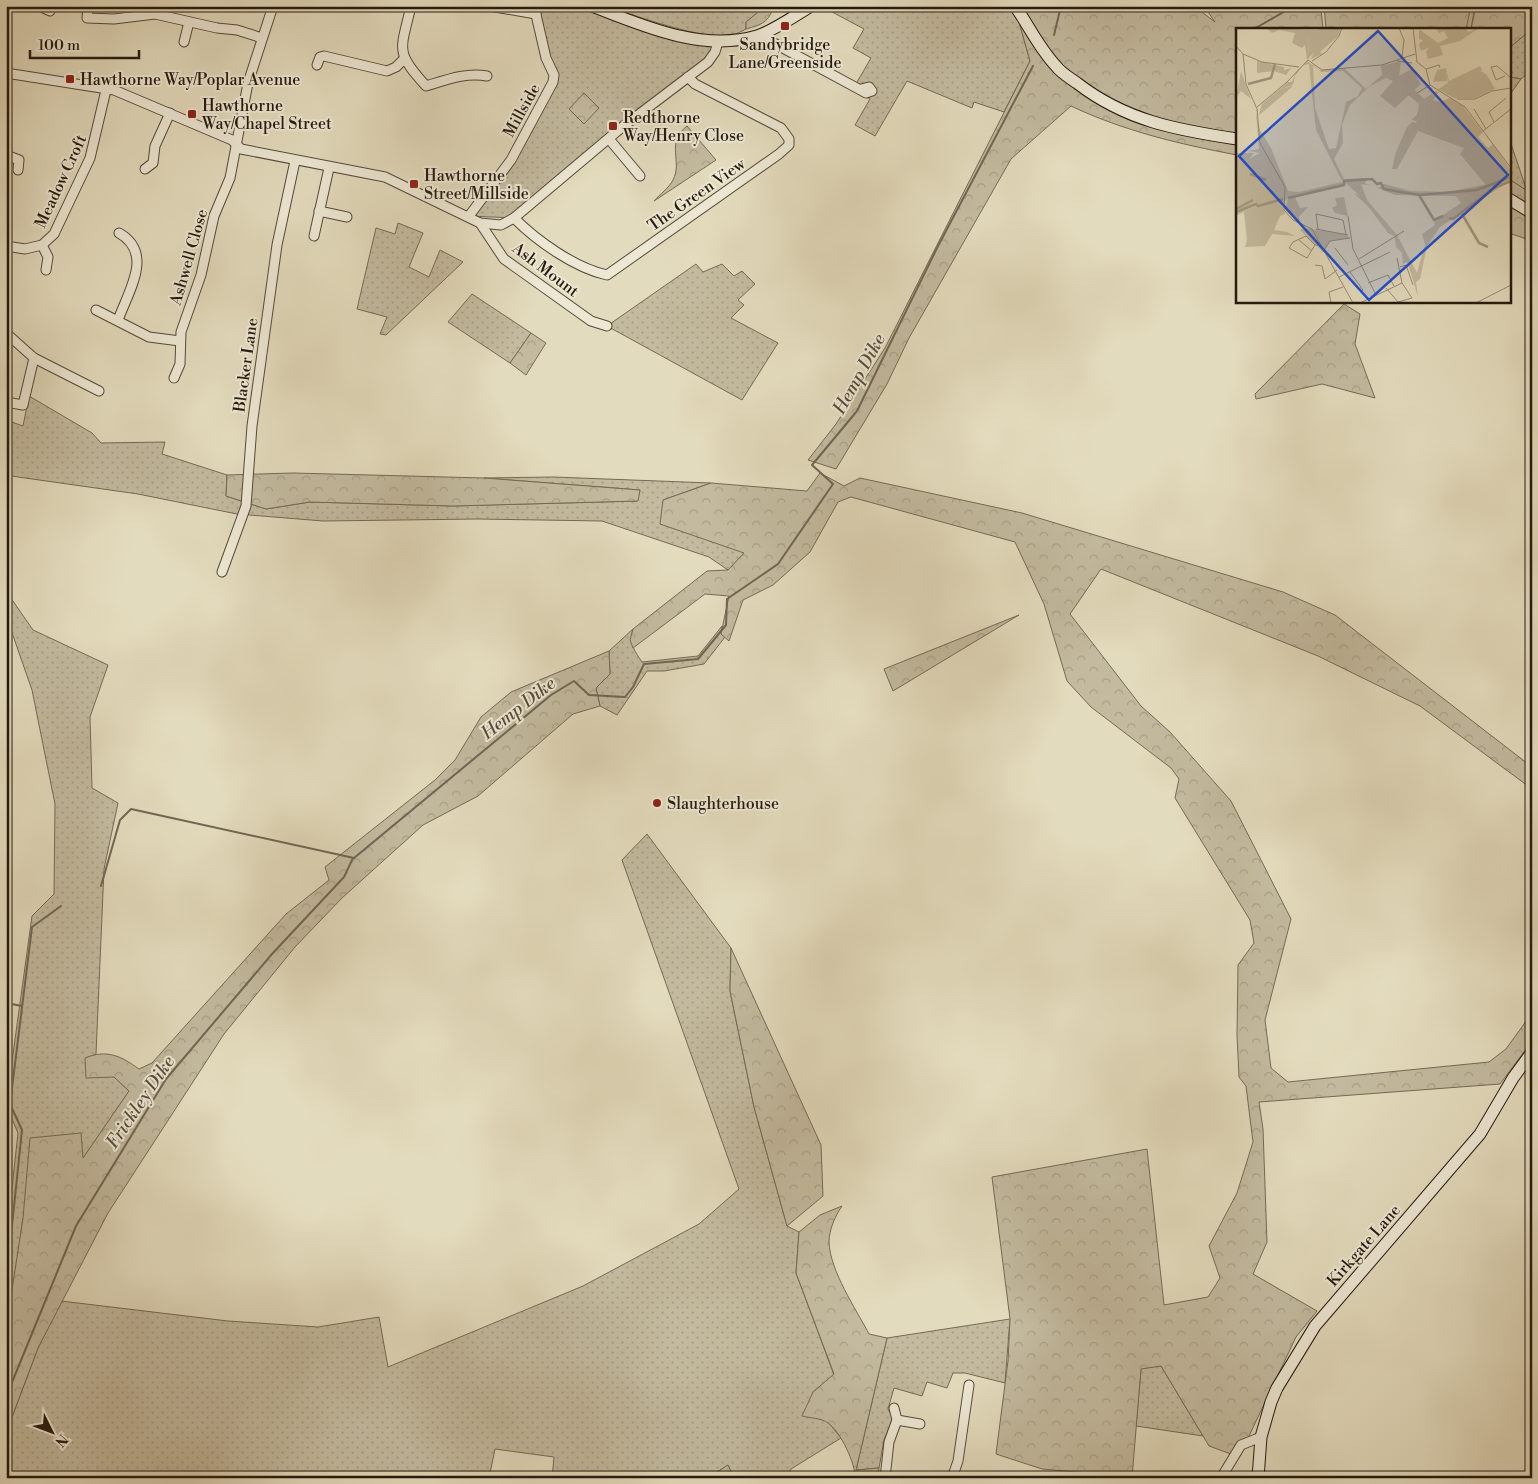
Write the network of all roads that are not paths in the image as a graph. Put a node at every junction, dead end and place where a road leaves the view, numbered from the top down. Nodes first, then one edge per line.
1 (39, 6) edge
2 (88, 6) edge
3 (273, 6) edge
4 (411, 6) edge
5 (489, 6) edge
6 (592, 6) edge
7 (811, 6) edge
8 (1015, 6) edge
9 (535, 10) edge
10 (50, 11) dead end
11 (190, 22) junction
12 (759, 35) junction
13 (262, 38) junction
14 (184, 42) dead end
15 (718, 42) junction
16 (404, 59) junction
17 (317, 65) dead end
18 (6, 73) edge
19 (487, 76) dead end
20 (688, 77) junction
21 (861, 89) dead end
22 (106, 90) junction
23 (170, 113) junction
24 (609, 139) junction
25 (1236, 139) edge
26 (236, 145) junction
27 (6, 155) edge
28 (295, 161) junction
29 (329, 168) junction
30 (145, 169) dead end
31 (18, 170) dead end
32 (640, 176) dead end
33 (1510, 200) edge
34 (319, 210) junction
35 (1532, 213) edge
36 (347, 216) dead end
37 (469, 216) junction
38 (514, 218) junction
39 (480, 223) junction
40 (118, 233) dead end
41 (314, 236) dead end
42 (42, 245) junction
43 (6, 246) edge
44 (46, 270) dead end
45 (96, 310) dead end
46 (118, 320) junction
47 (607, 326) dead end
48 (6, 333) edge
49 (180, 341) junction
50 (34, 358) junction
51 (174, 378) dead end
52 (99, 391) dead end
53 (6, 402) edge
54 (222, 572) dead end
55 (1532, 1052) edge
56 (969, 1385) dead end
57 (894, 1408) dead end
58 (897, 1420) junction
59 (920, 1424) dead end
60 (1261, 1437) junction
61 (885, 1478) edge
62 (952, 1478) edge
63 (1222, 1478) edge
64 (1258, 1478) edge

1 - 10 street
2 - 11 street
3 - 13 street, Ashwell Close
4 - 16 street
5 - 9 street
6 - 15 street
7 - 12 street
8 - 25 street
9 - 37 street, Millside
11 - 13 street
11 - 14 street
12 - 15 street
12 - 21 street
13 - 26 street, Ashwell Close
15 - 20 street
16 - 17 street
16 - 19 street
18 - 22 street
20 - 24 street
20 - 38 street, The Green View
22 - 23 street
22 - 42 street, Meadow Croft
23 - 26 street
23 - 30 street
24 - 32 street
24 - 38 street
26 - 28 street
26 - 49 street, Ashwell Close
27 - 31 street
28 - 29 street
28 - 54 street, Blacker Lane
29 - 34 street
29 - 37 street
33 - 35 street
34 - 36 street
34 - 41 street
37 - 39 street
38 - 39 street
39 - 47 street, Ash Mount
40 - 46 street
42 - 43 street, Meadow Croft
42 - 44 street
45 - 46 street
46 - 49 street
48 - 50 street
49 - 51 street, Ashwell Close
50 - 52 street
50 - 53 street
55 - 60 street, Kirkgate Lane
56 - 62 street
57 - 58 street
58 - 59 street
58 - 61 street
60 - 63 street
60 - 64 street, Kirkgate Lane

